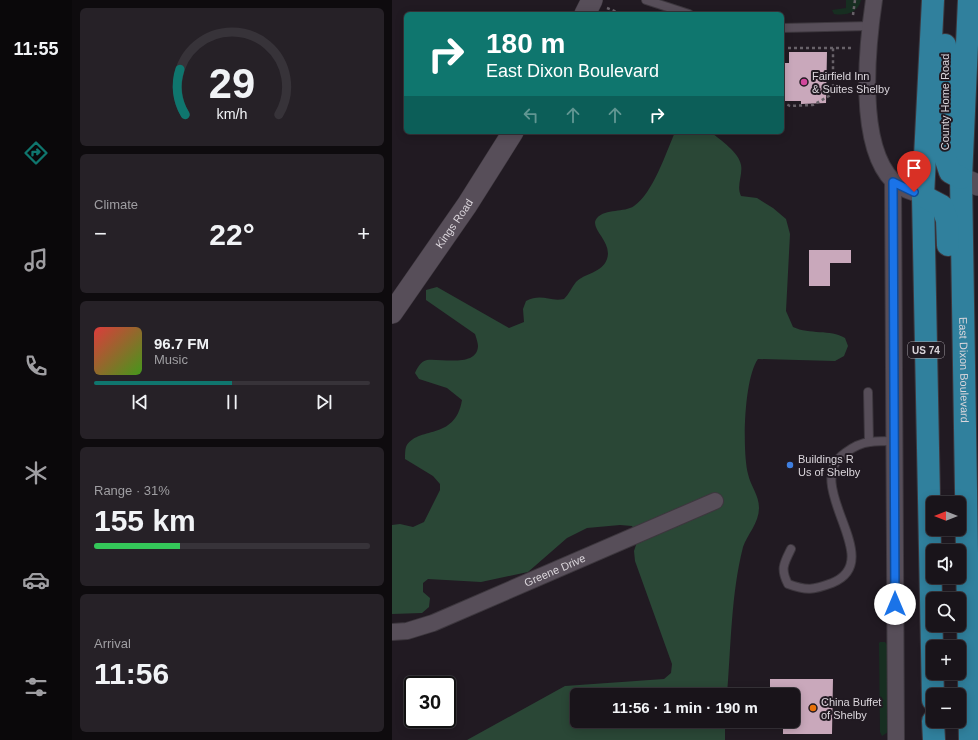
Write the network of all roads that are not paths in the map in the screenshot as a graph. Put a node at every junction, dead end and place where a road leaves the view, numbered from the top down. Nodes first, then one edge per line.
1 (646, 0) edge
2 (874, 0) edge
3 (933, 0) edge
4 (945, 0) edge
5 (969, 0) edge
6 (599, 4) edge
7 (587, 12) edge
8 (683, 12) edge
9 (870, 26) junction
10 (784, 28) edge
11 (512, 134) edge
12 (893, 182) junction
13 (969, 182) edge
14 (924, 196) junction
15 (392, 313) edge
16 (868, 392) dead end
17 (894, 441) junction
18 (869, 442) junction
19 (966, 491) junction
20 (715, 501) dead end
21 (791, 549) dead end
22 (392, 632) edge
23 (933, 688) edge
24 (933, 728) edge
25 (896, 740) edge
26 (934, 740) edge
27 (970, 740) edge

1 - 8 lane
2 - 9 street
3 - 14 highway, US 74
4 - 13 highway, County Home Road
5 - 13 highway, East Dixon Boulevard
6 - 7 street
9 - 10 lane
9 - 12 street
11 - 15 street, Kings Road
12 - 14 street
12 - 17 street
13 - 19 highway, East Dixon Boulevard
14 - 19 highway
14 - 23 highway, US 74
16 - 18 lane
17 - 18 lane
17 - 25 street
18 - 21 lane
19 - 27 highway, East Dixon Boulevard
20 - 22 street, Greene Drive
24 - 26 highway

